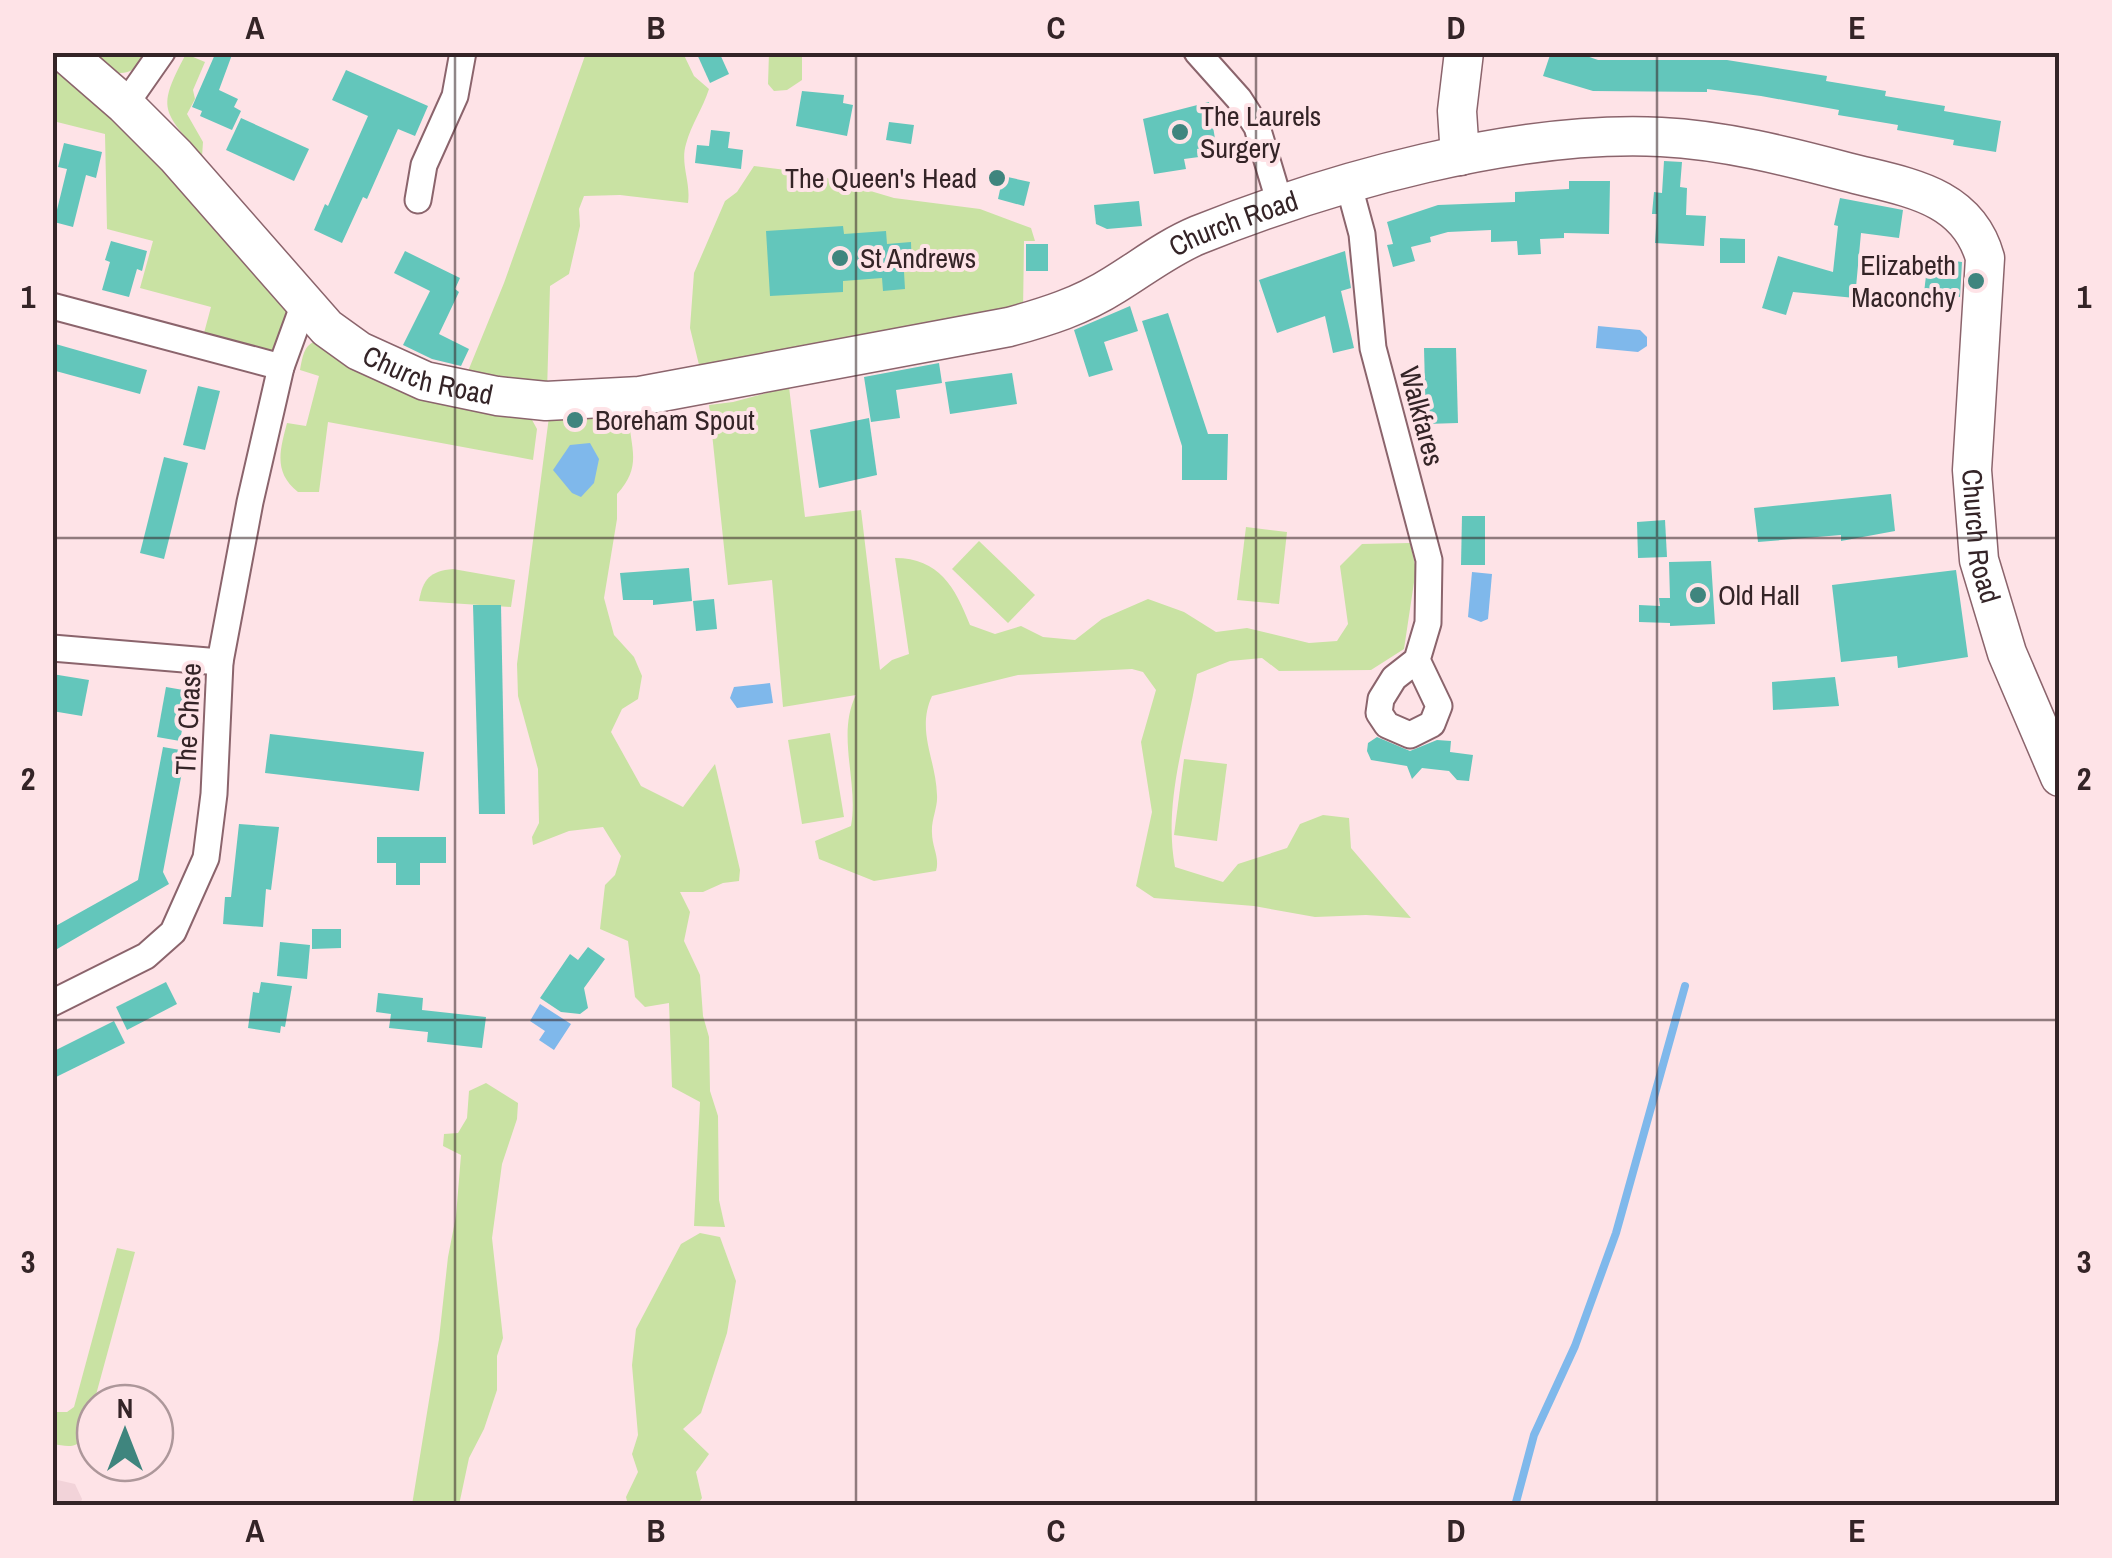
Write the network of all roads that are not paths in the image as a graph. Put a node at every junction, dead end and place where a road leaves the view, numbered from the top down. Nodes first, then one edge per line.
1 (64, 52) edge
2 (162, 52) edge
3 (463, 52) edge
4 (1197, 52) edge
5 (1464, 52) edge
6 (125, 105) junction
7 (1460, 156) junction
8 (1349, 186) junction
9 (418, 200) dead end
10 (1281, 207) junction
11 (305, 301) junction
12 (52, 306) edge
13 (281, 367) junction
14 (52, 648) edge
15 (1416, 660) dead end
16 (220, 662) junction
17 (2060, 776) edge
18 (52, 1004) edge

1 - 6 street, Church Road
2 - 6 street
3 - 9 street
4 - 10 street
5 - 7 street
6 - 11 street, Church Road
7 - 8 street, Church Road
7 - 17 street, Church Road
8 - 10 street, Church Road
8 - 15 street, Walkfares
10 - 11 street, Church Road
11 - 13 street, The Chase
12 - 13 street
13 - 16 street, The Chase
14 - 16 street
16 - 18 street, The Chase

